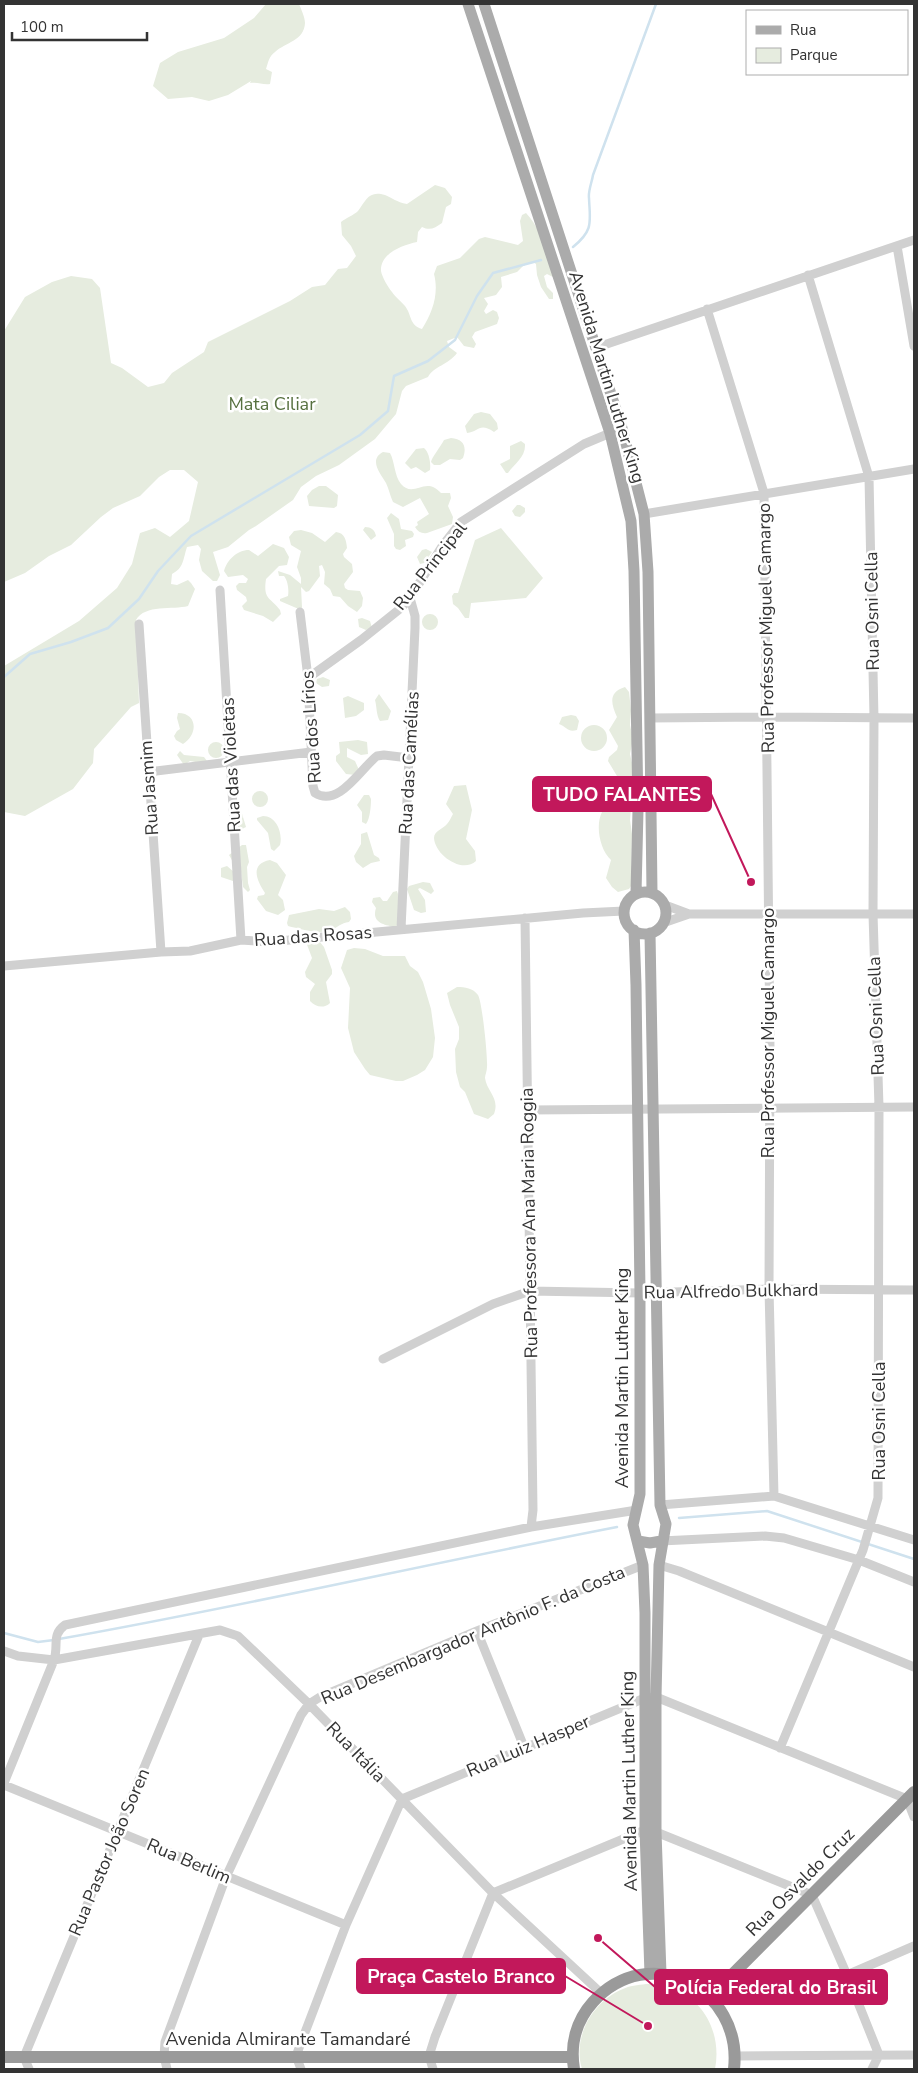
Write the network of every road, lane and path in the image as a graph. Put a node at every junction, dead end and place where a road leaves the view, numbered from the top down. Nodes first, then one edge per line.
1 (468, 4) edge
2 (484, 4) edge
3 (914, 240) edge
4 (897, 246) junction
5 (808, 275) junction
6 (707, 309) junction
7 (914, 346) edge
8 (595, 348) junction
9 (622, 428) junction
10 (610, 433) junction
11 (914, 469) edge
12 (870, 476) junction
13 (764, 493) junction
14 (644, 514) junction
15 (634, 571) junction
16 (648, 572) junction
17 (220, 590) dead end
18 (410, 598) junction
19 (300, 612) dead end
20 (139, 624) dead end
21 (308, 678) junction
22 (767, 717) junction
23 (650, 718) junction
24 (874, 718) junction
25 (914, 718) edge
26 (311, 752) junction
27 (409, 758) junction
28 (231, 762) junction
29 (148, 772) junction
30 (652, 892) junction
31 (636, 893) junction
32 (665, 905) junction
33 (624, 911) junction
34 (689, 914) junction
35 (873, 914) junction
36 (914, 914) edge
37 (767, 915) junction
38 (525, 918) junction
39 (663, 923) junction
40 (402, 929) junction
41 (634, 930) junction
42 (650, 933) junction
43 (240, 940) junction
44 (160, 952) junction
45 (4, 966) edge
46 (879, 1107) junction
47 (914, 1107) edge
48 (769, 1108) junction
49 (528, 1110) junction
50 (637, 1110) junction
51 (652, 1110) junction
52 (770, 1289) junction
53 (879, 1290) junction
54 (914, 1290) edge
55 (530, 1291) junction
56 (640, 1293) junction
57 (655, 1293) junction
58 (382, 1359) dead end
59 (640, 1406) junction
60 (657, 1406) junction
61 (774, 1496) junction
62 (660, 1505) junction
63 (636, 1510) junction
64 (531, 1527) junction
65 (871, 1529) junction
66 (914, 1540) edge
67 (638, 1541) junction
68 (662, 1541) junction
69 (859, 1560) junction
70 (643, 1565) junction
71 (659, 1565) junction
72 (914, 1582) edge
73 (658, 1612) junction
74 (645, 1613) junction
75 (477, 1631) junction
76 (828, 1632) junction
77 (199, 1635) junction
78 (4, 1650) edge
79 (54, 1660) junction
80 (914, 1666) edge
81 (651, 1698) junction
82 (310, 1704) junction
83 (524, 1747) junction
84 (780, 1748) junction
85 (4, 1784) edge
86 (911, 1795) edge
87 (402, 1799) junction
88 (914, 1817) edge
89 (651, 1831) junction
90 (118, 1832) junction
91 (226, 1877) junction
92 (493, 1893) junction
93 (812, 1895) junction
94 (346, 1925) junction
95 (914, 1946) edge
96 (656, 1974) junction
97 (847, 1975) junction
98 (601, 1993) junction
99 (710, 1996) junction
100 (878, 2055) junction
101 (914, 2055) edge
102 (24, 2056) junction
103 (164, 2056) junction
104 (296, 2056) junction
105 (429, 2056) junction
106 (736, 2056) junction
107 (4, 2057) edge
108 (573, 2063) edge
109 (29, 2069) edge
110 (167, 2069) edge
111 (301, 2069) edge
112 (433, 2069) edge
113 (734, 2069) edge
114 (872, 2069) edge

1 - 10 main road, Avenida Martin Luther King
2 - 8 main road, Avenida Martin Luther King
3 - 4 street
4 - 5 street
4 - 7 street
5 - 6 street
5 - 12 street, Rua Osni Cella
6 - 8 street
6 - 13 street, Rua Professor Miguel Camargo
8 - 9 main road, Avenida Martin Luther King
9 - 10 street, Rua Principal
9 - 14 main road, Avenida Martin Luther King
10 - 15 main road, Avenida Martin Luther King
10 - 18 street, Rua Principal
11 - 12 street
12 - 13 street
12 - 24 street, Rua Osni Cella
13 - 14 street
13 - 22 street, Rua Professor Miguel Camargo
14 - 16 main road, Avenida Martin Luther King
15 - 16 main road
15 - 31 main road, Avenida Martin Luther King
16 - 23 main road, Avenida Martin Luther King
17 - 28 street, Rua das Violetas
18 - 21 street, Rua Principal
18 - 27 street, Rua das Camélias
19 - 21 street, Rua dos Lírios
20 - 29 street, Rua Jasmim
21 - 26 street, Rua dos Lírios
22 - 23 street
22 - 24 street
22 - 37 street, Rua Professor Miguel Camargo
23 - 30 main road, Avenida Martin Luther King
24 - 25 street
24 - 35 street, Rua Osni Cella
26 - 27 street, Rua dos Lírios
26 - 28 street
27 - 40 street, Rua das Camélias
28 - 29 street
28 - 43 street, Rua das Violetas
29 - 44 street, Rua Jasmim
30 - 31 main road
30 - 32 main road
31 - 33 main road
32 - 34 street
32 - 39 main road
33 - 38 street, Rua das Rosas
33 - 41 main road
34 - 37 street
34 - 39 street
35 - 36 street
35 - 37 street
35 - 46 street, Rua Osni Cella
37 - 48 street, Rua Professor Miguel Camargo
38 - 40 street, Rua das Rosas
38 - 49 street, Rua Professora Ana Maria Roggia
39 - 42 main road
40 - 43 street, Rua das Rosas
41 - 42 main road
41 - 50 main road, Avenida Martin Luther King
42 - 51 main road, Avenida Martin Luther King
43 - 44 street, Rua das Rosas
44 - 45 street, Rua das Rosas
46 - 47 street
46 - 48 street
46 - 53 street, Rua Osni Cella
48 - 51 street
48 - 52 street, Rua Professor Miguel Camargo
49 - 50 street
49 - 55 street, Rua Professora Ana Maria Roggia
50 - 51 street
50 - 56 main road, Avenida Martin Luther King
51 - 57 main road, Avenida Martin Luther King
52 - 53 street, Rua Alfredo Bulkhard
52 - 57 street, Rua Alfredo Bulkhard
52 - 61 street, Rua Professor Miguel Camargo
53 - 54 street, Rua Alfredo Bulkhard
53 - 65 street, Rua Osni Cella
55 - 56 street, Rua Alfredo Bulkhard
55 - 58 street, Rua Alfredo Bulkhard
55 - 64 street, Rua Professora Ana Maria Roggia
56 - 57 street, Rua Alfredo Bulkhard
56 - 59 main road, Avenida Martin Luther King
57 - 60 main road, Avenida Martin Luther King
59 - 60 main road
59 - 63 main road, Avenida Martin Luther King
60 - 62 main road, Avenida Martin Luther King
61 - 62 street
61 - 65 street
62 - 63 main road
62 - 68 main road, Avenida Martin Luther King
63 - 64 street
63 - 67 main road, Avenida Martin Luther King
64 - 79 street
65 - 66 street
65 - 69 street, Rua Osni Cella
67 - 68 main road
67 - 70 main road, Avenida Martin Luther King
68 - 69 street
68 - 71 main road, Avenida Martin Luther King
69 - 72 street
69 - 76 street, Rua Osni Cella
70 - 74 main road, Avenida Martin Luther King
70 - 75 street, Rua Desembargador Antônio F. da Costa
71 - 73 main road, Avenida Martin Luther King
71 - 76 street
73 - 74 main road
73 - 81 main road, Avenida Martin Luther King
74 - 81 main road, Avenida Martin Luther King
75 - 82 street, Rua Desembargador Antônio F. da Costa
75 - 83 street
76 - 80 street
76 - 84 street, Rua Osni Cella
77 - 79 street, Rua Itália
77 - 82 street, Rua Itália
77 - 90 street, Rua Pastor João Soren
78 - 79 street, Rua Itália
79 - 85 street
81 - 83 street, Rua Luiz Hasper
81 - 84 street
81 - 89 main road, Avenida Martin Luther King
82 - 87 street, Rua Itália
82 - 91 street, Rua Desembargador Antônio F. da Costa
83 - 87 street, Rua Luiz Hasper
84 - 86 street
85 - 90 street, Rua Berlim
86 - 88 street
86 - 93 highway, Rua Osvaldo Cruz
87 - 92 street, Rua Itália
87 - 94 street
89 - 92 street
89 - 93 street
89 - 96 main road, Avenida Martin Luther King
90 - 91 street, Rua Berlim
90 - 102 street, Rua Pastor João Soren
91 - 94 street, Rua Berlim
91 - 103 street, Rua Desembargador Antônio F. da Costa
92 - 98 street, Rua Itália
92 - 105 street
93 - 97 street
93 - 99 highway, Rua Osvaldo Cruz
94 - 104 street
95 - 97 street
96 - 98 highway
96 - 99 highway
97 - 100 street
98 - 108 highway
99 - 106 highway
100 - 101 street
100 - 106 street
100 - 114 street
102 - 103 highway, Avenida Almirante Tamandaré
102 - 107 highway, Avenida Almirante Tamandaré
102 - 109 street
103 - 104 highway, Avenida Almirante Tamandaré
103 - 110 street, Rua Desembargador Antônio F. da Costa
104 - 105 highway, Avenida Almirante Tamandaré
104 - 111 street
105 - 108 highway, Avenida Almirante Tamandaré
105 - 112 street
106 - 113 highway

